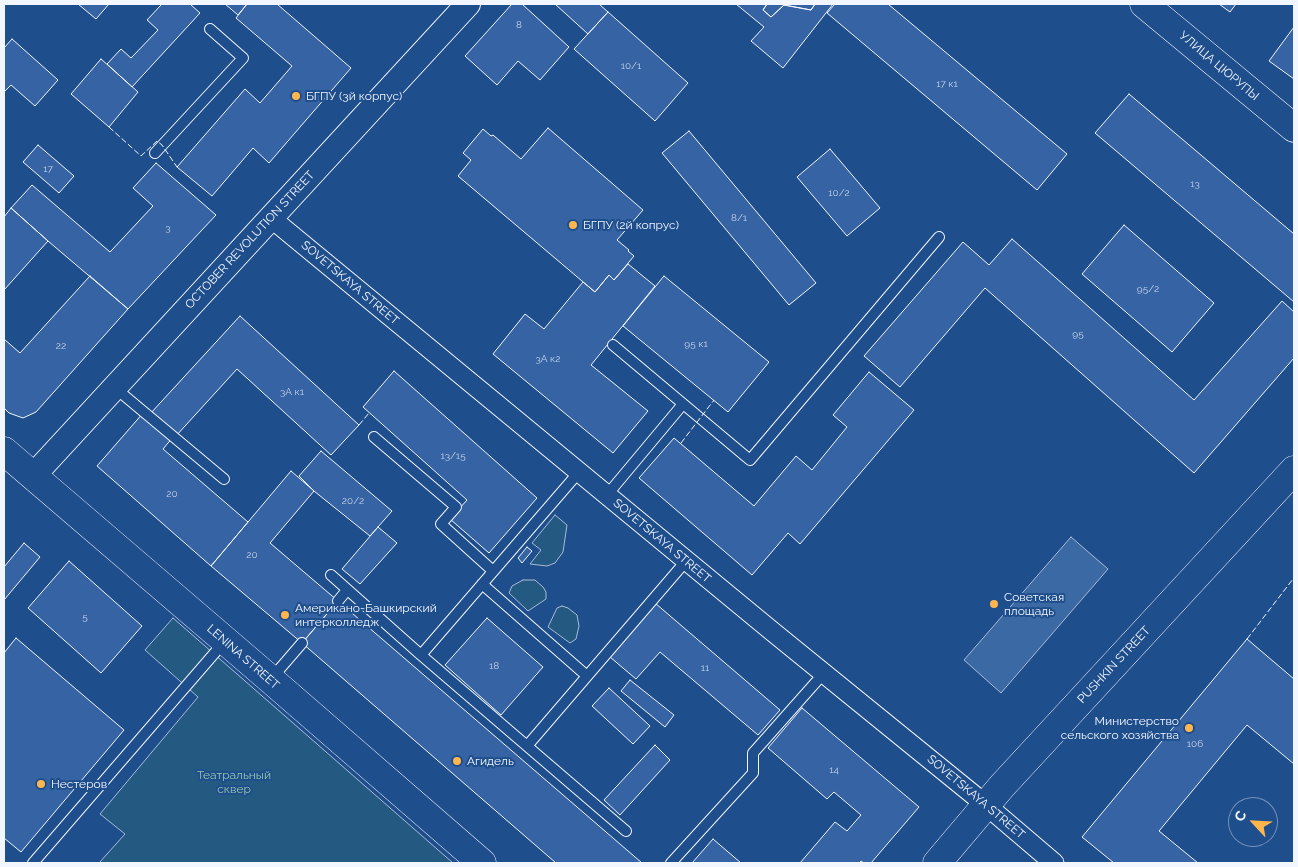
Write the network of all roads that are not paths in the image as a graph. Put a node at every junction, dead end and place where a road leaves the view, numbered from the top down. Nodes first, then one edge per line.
1 (468, 4) edge
2 (1144, 4) edge
3 (210, 29) dead end
4 (1292, 121) edge
5 (155, 153) dead end
6 (271, 218) junction
7 (939, 237) dead end
8 (612, 345) dead end
9 (114, 387) junction
10 (683, 404) junction
11 (374, 437) dead end
12 (4, 452) edge
13 (1294, 470) edge
14 (579, 472) junction
15 (33, 476) junction
16 (224, 480) dead end
17 (607, 495) junction
18 (686, 561) junction
19 (493, 571) junction
20 (331, 575) dead end
21 (482, 584) junction
22 (347, 590) junction
23 (338, 601) dead end
24 (225, 641) junction
25 (302, 643) dead end
26 (420, 655) junction
27 (824, 673) junction
28 (587, 676) junction
29 (270, 679) junction
30 (527, 746) junction
31 (986, 805) junction
32 (626, 832) dead end
33 (33, 863) edge
34 (482, 863) edge
35 (671, 863) edge
36 (937, 863) edge
37 (1054, 863) edge

1 - 6 street, OCTOBER REVOLUTION STREET
2 - 4 main road, УЛИЦА ЦЮРУПЫ
3 - 5 lane
6 - 9 street, OCTOBER REVOLUTION STREET
6 - 14 street, SOVETSKAYA STREET
7 - 10 lane
8 - 10 lane
9 - 15 street, OCTOBER REVOLUTION STREET
9 - 16 lane
10 - 17 lane
11 - 19 lane
12 - 15 main road, LENINA STREET
13 - 31 main road, PUSHKIN STREET
14 - 17 street, SOVETSKAYA STREET
14 - 19 lane
15 - 24 main road, LENINA STREET
17 - 18 street, SOVETSKAYA STREET
18 - 27 street, SOVETSKAYA STREET
18 - 28 lane
19 - 21 lane
20 - 22 lane
21 - 26 lane
21 - 28 lane
22 - 23 lane
22 - 26 lane
24 - 29 main road, LENINA STREET
24 - 33 lane
25 - 29 lane
26 - 30 lane
27 - 31 street, SOVETSKAYA STREET
27 - 35 lane
28 - 30 lane
29 - 34 main road, LENINA STREET
30 - 32 lane
31 - 36 main road, PUSHKIN STREET
31 - 37 street, SOVETSKAYA STREET

